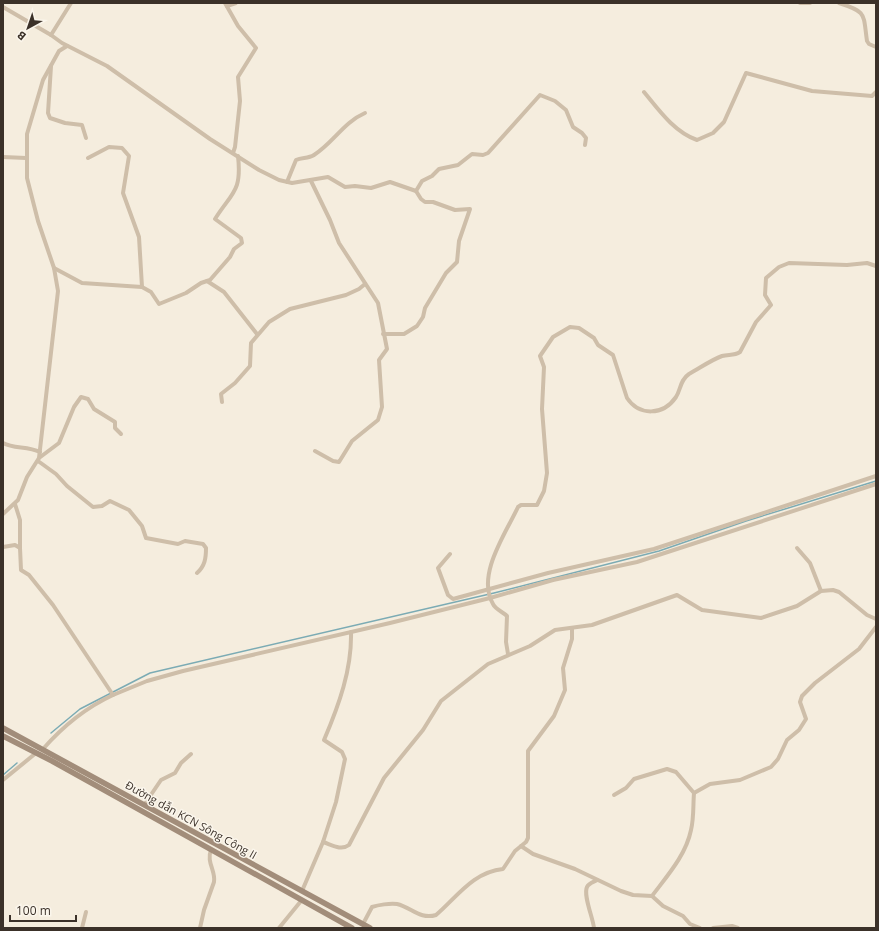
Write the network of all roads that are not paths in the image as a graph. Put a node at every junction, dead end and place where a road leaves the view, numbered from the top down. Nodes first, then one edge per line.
1 (72, 3) edge
2 (236, 3) edge
3 (800, 3) edge
4 (810, 3) edge
5 (839, 3) edge
6 (226, 4) edge
7 (3, 7) edge
8 (51, 35) junction
9 (57, 40) junction
10 (67, 46) junction
11 (876, 47) edge
12 (59, 51) junction
13 (51, 65) junction
14 (644, 92) dead end
15 (876, 92) edge
16 (365, 113) dead end
17 (86, 138) dead end
18 (585, 145) dead end
19 (233, 153) junction
20 (238, 156) junction
21 (3, 158) edge
22 (26, 158) junction
23 (88, 158) dead end
24 (311, 181) junction
25 (287, 182) junction
26 (416, 191) junction
27 (876, 266) edge
28 (54, 268) junction
29 (207, 281) junction
30 (365, 284) junction
31 (142, 287) junction
32 (257, 334) junction
33 (383, 334) junction
34 (222, 402) dead end
35 (121, 434) dead end
36 (3, 443) edge
37 (316, 451) dead end
38 (40, 452) junction
39 (39, 460) junction
40 (876, 476) edge
41 (876, 484) edge
42 (15, 504) junction
43 (3, 514) edge
44 (710, 529) junction
45 (711, 538) junction
46 (3, 547) edge
47 (20, 548) junction
48 (797, 548) dead end
49 (450, 554) dead end
50 (197, 573) dead end
51 (821, 591) junction
52 (489, 594) junction
53 (876, 619) edge
54 (876, 627) edge
55 (572, 628) junction
56 (351, 632) junction
57 (508, 654) junction
58 (113, 694) junction
59 (3, 728) edge
60 (3, 736) edge
61 (43, 749) junction
62 (36, 753) junction
63 (191, 754) dead end
64 (3, 780) edge
65 (694, 793) junction
66 (614, 795) dead end
67 (144, 805) junction
68 (323, 842) junction
69 (521, 846) junction
70 (211, 850) junction
71 (232, 854) junction
72 (229, 860) junction
73 (597, 880) junction
74 (302, 891) junction
75 (652, 896) junction
76 (301, 901) junction
77 (86, 912) dead end
78 (363, 924) junction
79 (82, 928) edge
80 (200, 928) edge
81 (279, 928) edge
82 (352, 928) edge
83 (370, 928) edge
84 (594, 928) edge
85 (700, 928) edge
86 (713, 928) edge
87 (738, 928) edge

1 - 8 street
2 - 6 street
3 - 4 street
5 - 11 street
6 - 19 street
7 - 8 street
8 - 9 street
9 - 10 street
9 - 12 street
10 - 12 street
10 - 19 street
12 - 13 street
13 - 17 street
13 - 22 street
14 - 15 street
16 - 25 street
18 - 26 street
19 - 20 street
20 - 25 street
20 - 29 street
21 - 22 street
22 - 28 street
23 - 31 street
24 - 25 street
24 - 26 street
24 - 30 street
26 - 33 street
27 - 52 street
28 - 31 street
28 - 38 street
29 - 31 street
29 - 32 street
30 - 32 street
30 - 33 street
32 - 34 street
33 - 37 street
35 - 39 street
36 - 38 street
38 - 39 street
39 - 42 street
39 - 50 street
40 - 44 street
41 - 45 street
42 - 43 street
42 - 47 street
44 - 45 street
44 - 52 street
45 - 52 street
46 - 47 street
47 - 58 street
48 - 51 street
49 - 52 street
51 - 53 street
51 - 55 street
52 - 56 street
52 - 57 street
54 - 65 street
55 - 57 street
55 - 69 street
56 - 58 street
56 - 68 street
57 - 68 street
58 - 61 street
59 - 61 street, Đường dẫn KCN Sông Công II
60 - 62 street, Đường dẫn KCN Sông Công II
61 - 67 street, Đường dẫn KCN Sông Công II
62 - 64 street
62 - 70 street, Đường dẫn KCN Sông Công II
63 - 67 street
65 - 66 street
65 - 75 street
67 - 71 street, Đường dẫn KCN Sông Công II
68 - 74 street
69 - 73 street
69 - 78 street
70 - 72 street, Đường dẫn KCN Sông Công II
70 - 80 street
71 - 72 street
71 - 74 street, Đường dẫn KCN Sông Công II
72 - 76 street, Đường dẫn KCN Sông Công II
73 - 75 street
73 - 84 street
74 - 78 street, Đường dẫn KCN Sông Công II
75 - 85 street
76 - 81 street
76 - 82 street, Đường dẫn KCN Sông Công II
77 - 79 street
78 - 83 street, Đường dẫn KCN Sông Công II
86 - 87 street

